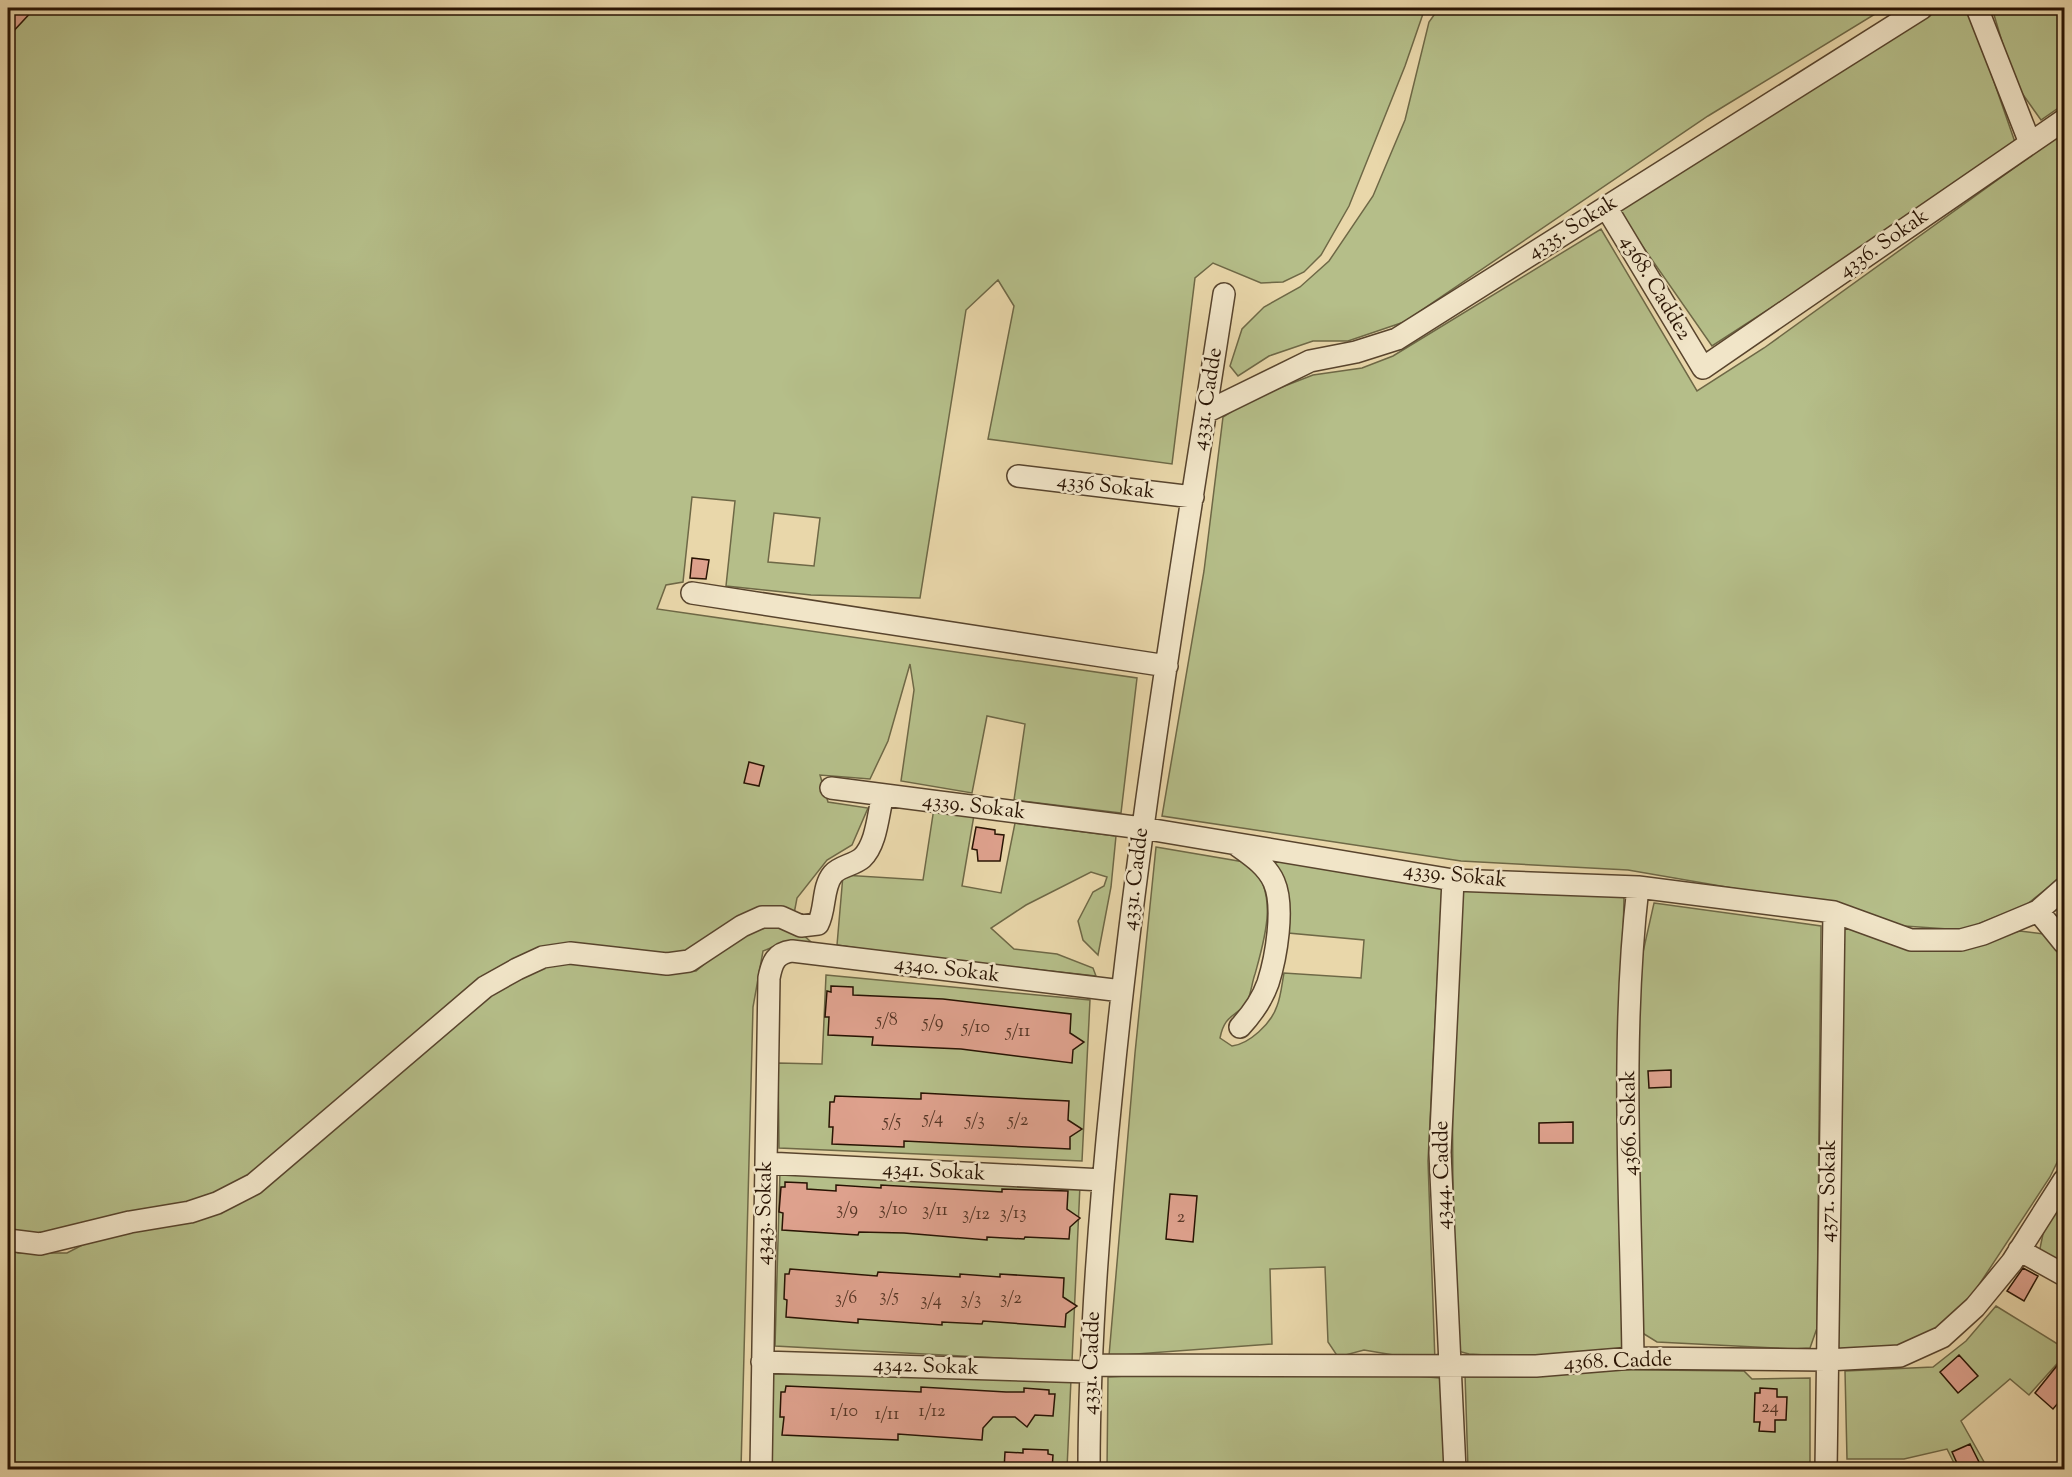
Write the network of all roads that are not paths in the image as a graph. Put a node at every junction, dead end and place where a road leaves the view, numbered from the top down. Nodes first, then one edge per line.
1 (1922, 8) edge
2 (1977, 8) edge
3 (2064, 120) edge
4 (2030, 143) junction
5 (1606, 207) junction
6 (1224, 294) dead end
7 (1703, 368) joint
8 (1206, 412) junction
9 (1018, 476) dead end
10 (1193, 497) junction
11 (692, 593) dead end
12 (1167, 666) junction
13 (831, 788) dead end
14 (883, 795) junction
15 (1142, 828) junction
16 (1235, 844) junction
17 (1453, 880) junction
18 (1638, 887) junction
19 (2064, 888) edge
20 (2038, 911) junction
21 (1834, 912) junction
22 (2064, 943) edge
23 (775, 958) joint
24 (1122, 991) junction
25 (1240, 1027) dead end
26 (766, 1163) junction
27 (1103, 1180) junction
28 (2064, 1180) edge
29 (8, 1240) edge
30 (2019, 1250) junction
31 (2064, 1275) edge
32 (1633, 1358) junction
33 (1827, 1360) junction
34 (762, 1362) junction
35 (1450, 1364) junction
36 (1089, 1368) junction
37 (761, 1470) edge
38 (1089, 1470) edge
39 (1455, 1470) edge
40 (1826, 1470) edge

1 - 5 street, 4335. Sokak
2 - 4 street
3 - 4 street, 4336. Sokak
4 - 7 street, 4336. Sokak
5 - 7 street, 4368. Cadde2
5 - 8 street, 4335. Sokak
6 - 8 street, 4331. Cadde
8 - 10 street, 4331. Cadde
9 - 10 street, 4336 Sokak
10 - 12 street, 4331. Cadde
11 - 12 street
12 - 15 street, 4331. Cadde
13 - 14 street, 4339. Sokak
14 - 15 street, 4339. Sokak
14 - 29 street
15 - 16 street, 4339. Sokak
15 - 24 street, 4331. Cadde
16 - 17 street, 4339. Sokak
16 - 25 street
17 - 18 street, 4339. Sokak
17 - 35 street, 4344. Cadde
18 - 21 street, 4339. Sokak
18 - 32 street, 4366. Sokak
19 - 20 street, 4339. Sokak
20 - 21 street, 4339. Sokak
20 - 22 street
21 - 33 street, 4371. Sokak
23 - 24 street, 4340. Sokak
23 - 26 street, 4343. Sokak
24 - 27 street, 4331. Cadde
26 - 27 street, 4341. Sokak
26 - 34 street, 4343. Sokak
27 - 36 street, 4331. Cadde
28 - 30 street, 4368. Cadde
30 - 31 street
30 - 33 street, 4368. Cadde
32 - 33 street, 4368. Cadde
32 - 35 street, 4368. Cadde
33 - 40 street, 4371. Sokak
34 - 36 street, 4342. Sokak
34 - 37 street, 4343. Sokak
35 - 36 street, 4368. Cadde
35 - 39 street, 4344. Cadde
36 - 38 street, 4331. Cadde

